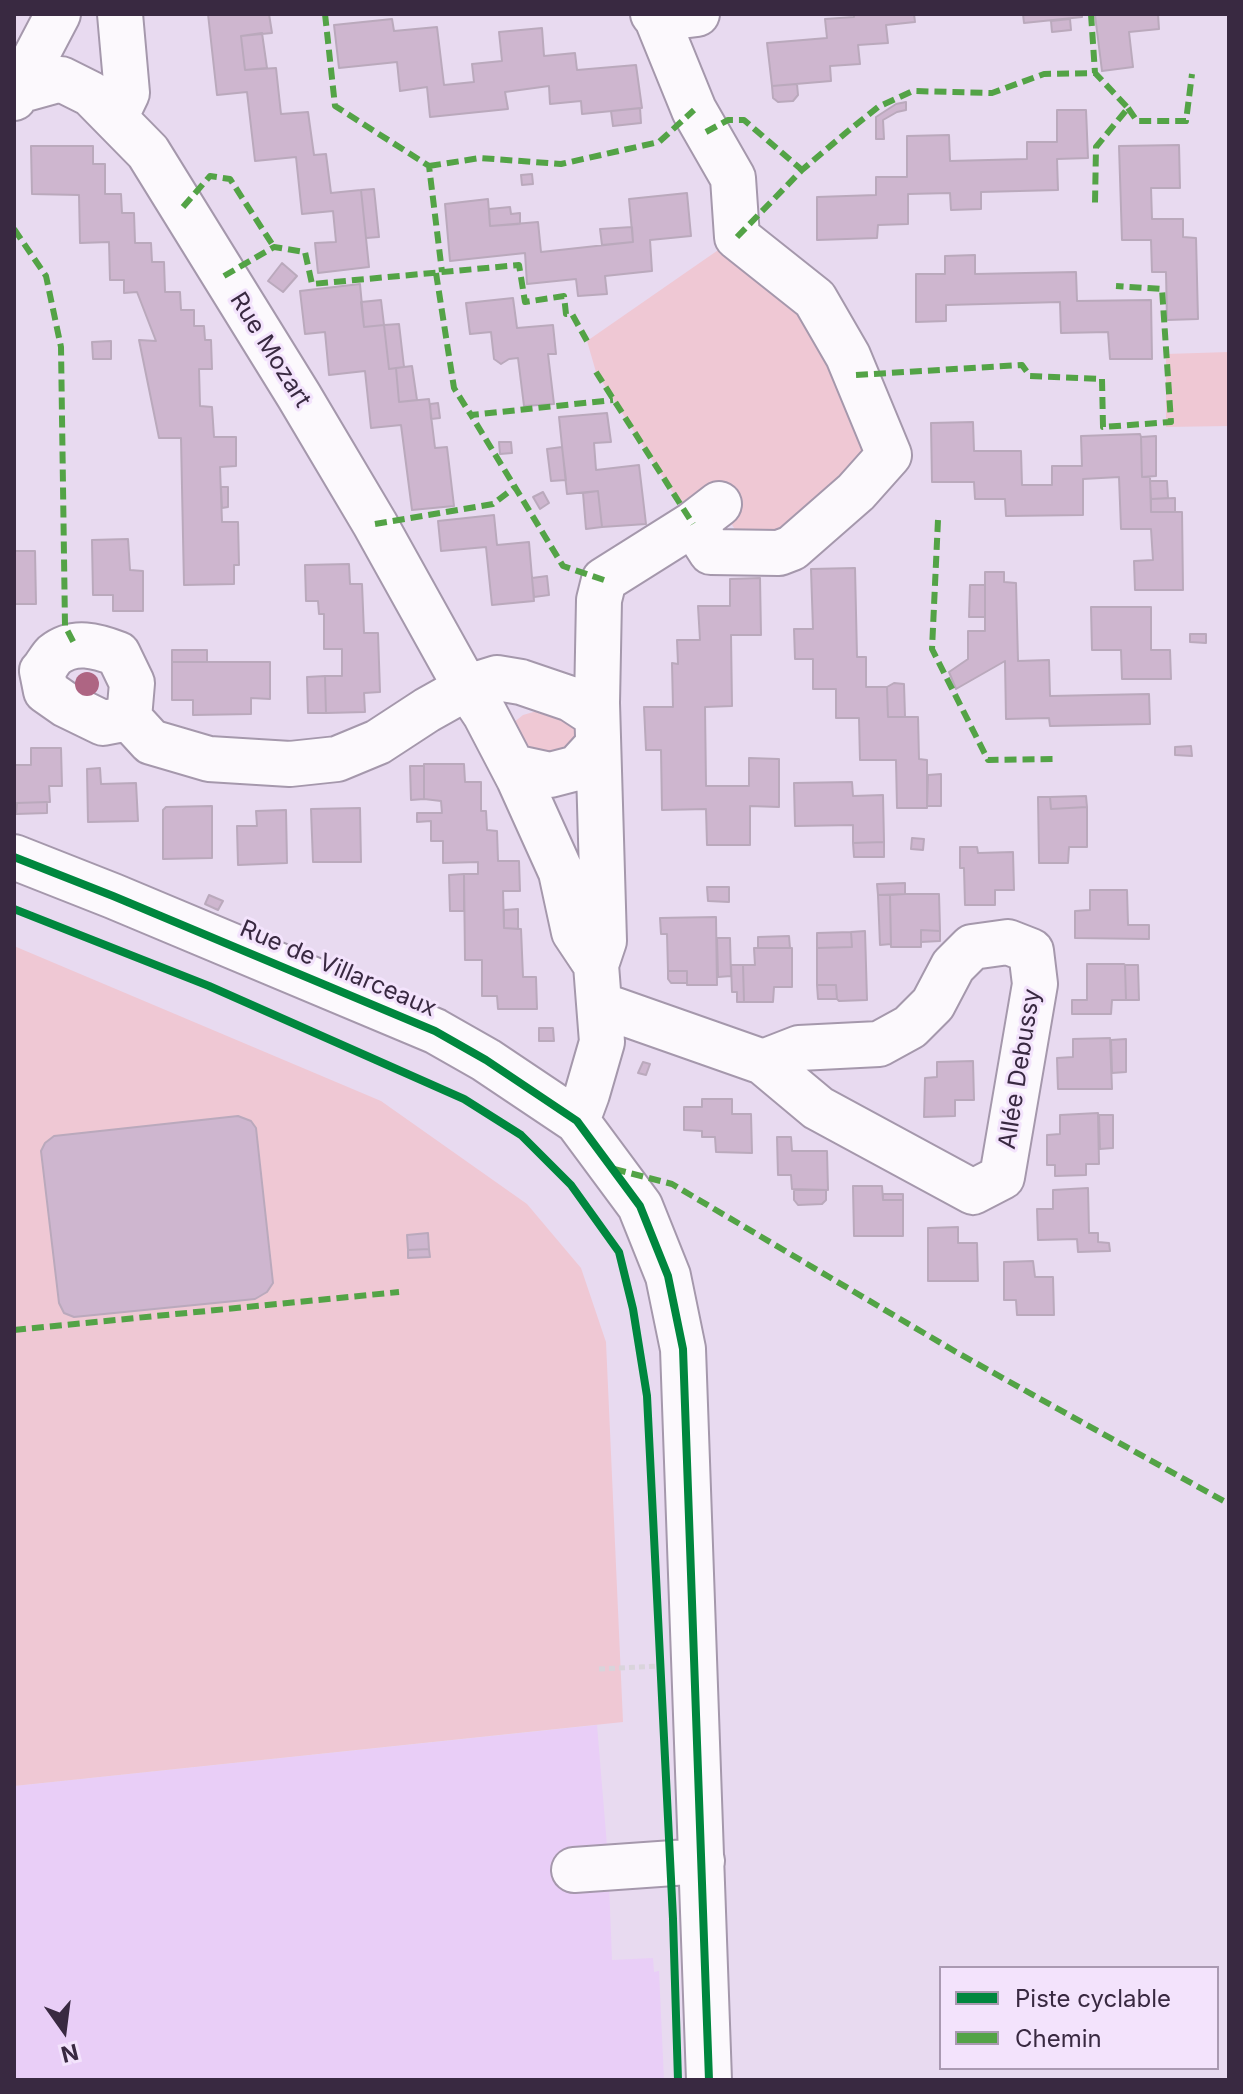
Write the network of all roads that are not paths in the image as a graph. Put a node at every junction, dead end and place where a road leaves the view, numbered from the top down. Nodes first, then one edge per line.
1 (58, 14) edge
2 (120, 14) edge
3 (669, 16) edge
4 (15, 94) edge
5 (115, 118) junction
6 (468, 687) junction
7 (129, 718) dead end
8 (589, 720) junction
9 (506, 754) junction
10 (14, 857) edge
11 (598, 985) junction
12 (763, 1062) junction
13 (577, 1121) junction
14 (702, 1861) junction
15 (574, 1870) dead end
16 (709, 2080) edge

1 - 4 street
2 - 5 street
3 - 8 street
4 - 5 street, Rue Mozart
5 - 6 street, Rue Mozart
6 - 7 street
6 - 8 street
6 - 9 street, Rue Mozart
8 - 9 street
8 - 9 street
8 - 11 street
9 - 11 street, Rue Mozart
10 - 13 street, Rue de Villarceaux
11 - 12 street, Allée Debussy
11 - 13 street
12 - 12 street, Allée Debussy
13 - 14 street, Rue de Villarceaux
14 - 15 street
14 - 16 street, Rue de Villarceaux

